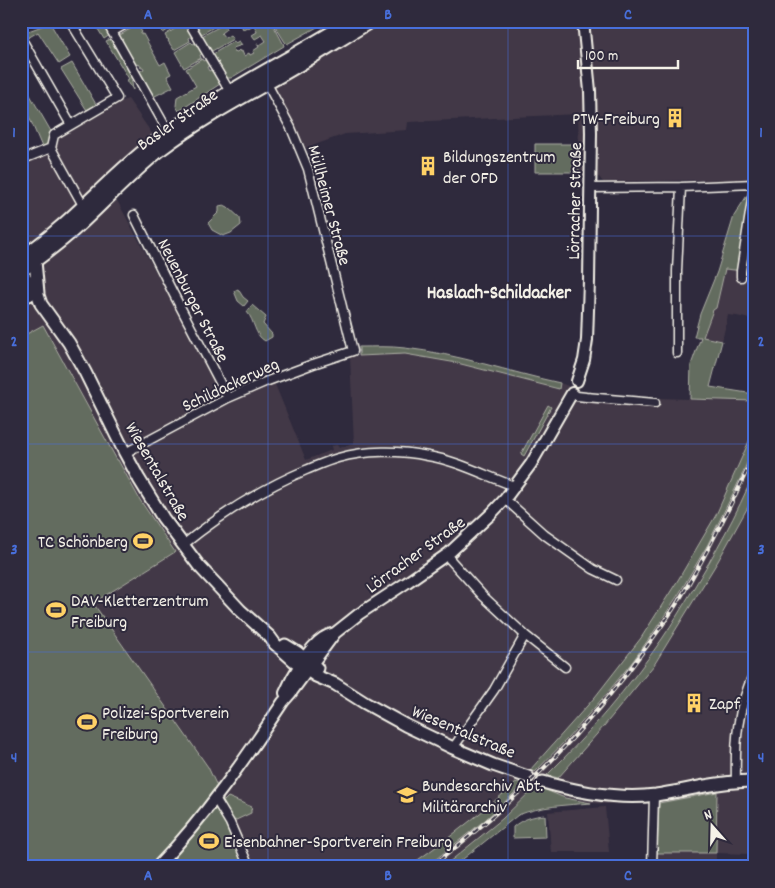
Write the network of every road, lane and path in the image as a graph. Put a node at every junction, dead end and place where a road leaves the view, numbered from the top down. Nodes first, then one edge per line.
1 (70, 21) edge
2 (106, 21) edge
3 (132, 21) edge
4 (188, 21) edge
5 (371, 21) edge
6 (583, 21) edge
7 (348, 22) edge
8 (112, 32) junction
9 (24, 43) dead end
10 (264, 79) junction
11 (230, 92) junction
12 (71, 125) junction
13 (169, 133) junction
14 (51, 148) junction
15 (21, 160) edge
16 (754, 186) edge
17 (681, 187) junction
18 (591, 188) junction
19 (84, 206) junction
20 (134, 215) dead end
21 (21, 258) edge
22 (35, 261) junction
23 (21, 271) edge
24 (21, 276) edge
25 (741, 278) dead end
26 (30, 294) edge
27 (353, 351) joint
28 (677, 354) dead end
29 (576, 381) dead end
30 (572, 393) joint
31 (228, 398) junction
32 (655, 403) dead end
33 (125, 453) junction
34 (514, 486) junction
35 (505, 499) junction
36 (182, 545) junction
37 (446, 556) junction
38 (616, 580) dead end
39 (525, 635) junction
40 (306, 665) junction
41 (565, 667) dead end
42 (754, 673) edge
43 (453, 748) junction
44 (528, 777) dead end
45 (736, 781) junction
46 (754, 781) edge
47 (543, 782) dead end
48 (654, 795) junction
49 (215, 798) junction
50 (157, 867) edge
51 (249, 867) edge
52 (652, 867) edge

1 - 12 street
2 - 8 street
3 - 8 street
4 - 11 street
5 - 10 main road, Basler Straße
6 - 18 street, Lörracher Straße
7 - 10 main road, Basler Straße
8 - 13 street
9 - 12 street
10 - 11 main road, Basler Straße
10 - 22 main road, Basler Straße
10 - 27 street, Müllheimer Straße
11 - 13 main road, Basler Straße
12 - 14 street
13 - 19 main road, Basler Straße
14 - 15 street
14 - 19 street
16 - 17 street
16 - 25 street
17 - 18 street
17 - 28 street
18 - 29 street, Lörracher Straße
19 - 21 main road, Basler Straße
20 - 31 street, Neuenburger Straße
22 - 23 main road, Basler Straße
22 - 26 main road
24 - 26 main road, Wiesentalstraße
26 - 33 main road, Wiesentalstraße
27 - 31 street, Schildackerweg
30 - 32 street
30 - 34 street, Lörracher Straße
31 - 33 street, Schildackerweg
33 - 36 main road, Wiesentalstraße
34 - 35 street, Lörracher Straße
34 - 36 street
35 - 37 street, Lörracher Straße
35 - 38 street
36 - 40 main road, Wiesentalstraße
37 - 39 street
37 - 40 street, Lörracher Straße
39 - 41 street
39 - 43 street
40 - 43 main road, Wiesentalstraße
40 - 49 street, Lörracher Straße
42 - 45 street
43 - 44 main road, Wiesentalstraße
45 - 46 main road
45 - 48 main road
47 - 48 main road
48 - 52 street
49 - 50 street, Lörracher Straße
49 - 51 street

